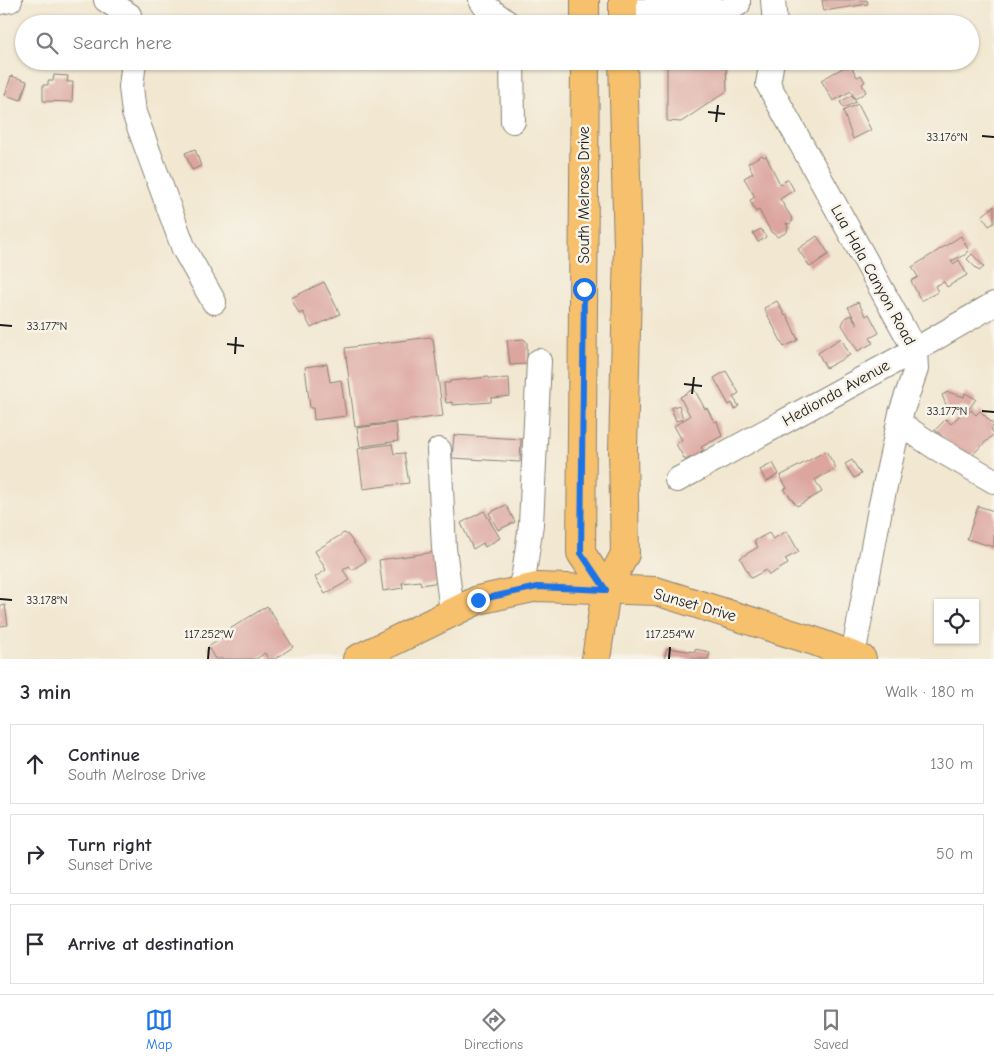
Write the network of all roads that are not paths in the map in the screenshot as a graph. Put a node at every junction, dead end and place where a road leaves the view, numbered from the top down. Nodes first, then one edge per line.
1 (10, 0) edge
2 (106, 0) edge
3 (585, 0) edge
4 (738, 0) edge
5 (773, 0) edge
6 (0, 2) edge
7 (483, 2) edge
8 (623, 12) edge
9 (127, 15) edge
10 (498, 15) edge
11 (585, 15) edge
12 (774, 15) edge
13 (133, 70) edge
14 (512, 70) edge
15 (585, 70) edge
16 (623, 70) edge
17 (770, 73) edge
18 (513, 122) dead end
19 (214, 302) dead end
20 (994, 304) edge
21 (915, 350) junction
22 (539, 361) dead end
23 (899, 423) junction
24 (439, 450) dead end
25 (677, 480) dead end
26 (994, 480) edge
27 (606, 590) junction
28 (519, 591) junction
29 (452, 612) junction
30 (857, 657) edge
31 (357, 659) edge
32 (596, 659) edge

1 - 6 street
2 - 9 street
3 - 11 main road
4 - 8 street
5 - 12 street
7 - 10 street
13 - 19 street
14 - 18 street
15 - 27 main road, South Melrose Drive
16 - 27 main road
17 - 21 street, Lua Hala Canyon Road
20 - 21 street, Hedionda Avenue
21 - 23 street, Lua Hala Canyon Road
21 - 25 street, Hedionda Avenue
22 - 28 street
23 - 26 street
23 - 30 street, Lua Hala Canyon Road
24 - 29 street
27 - 28 main road, Sunset Drive
27 - 30 main road, Sunset Drive
27 - 32 main road
28 - 29 main road, Sunset Drive
29 - 31 main road, Sunset Drive

